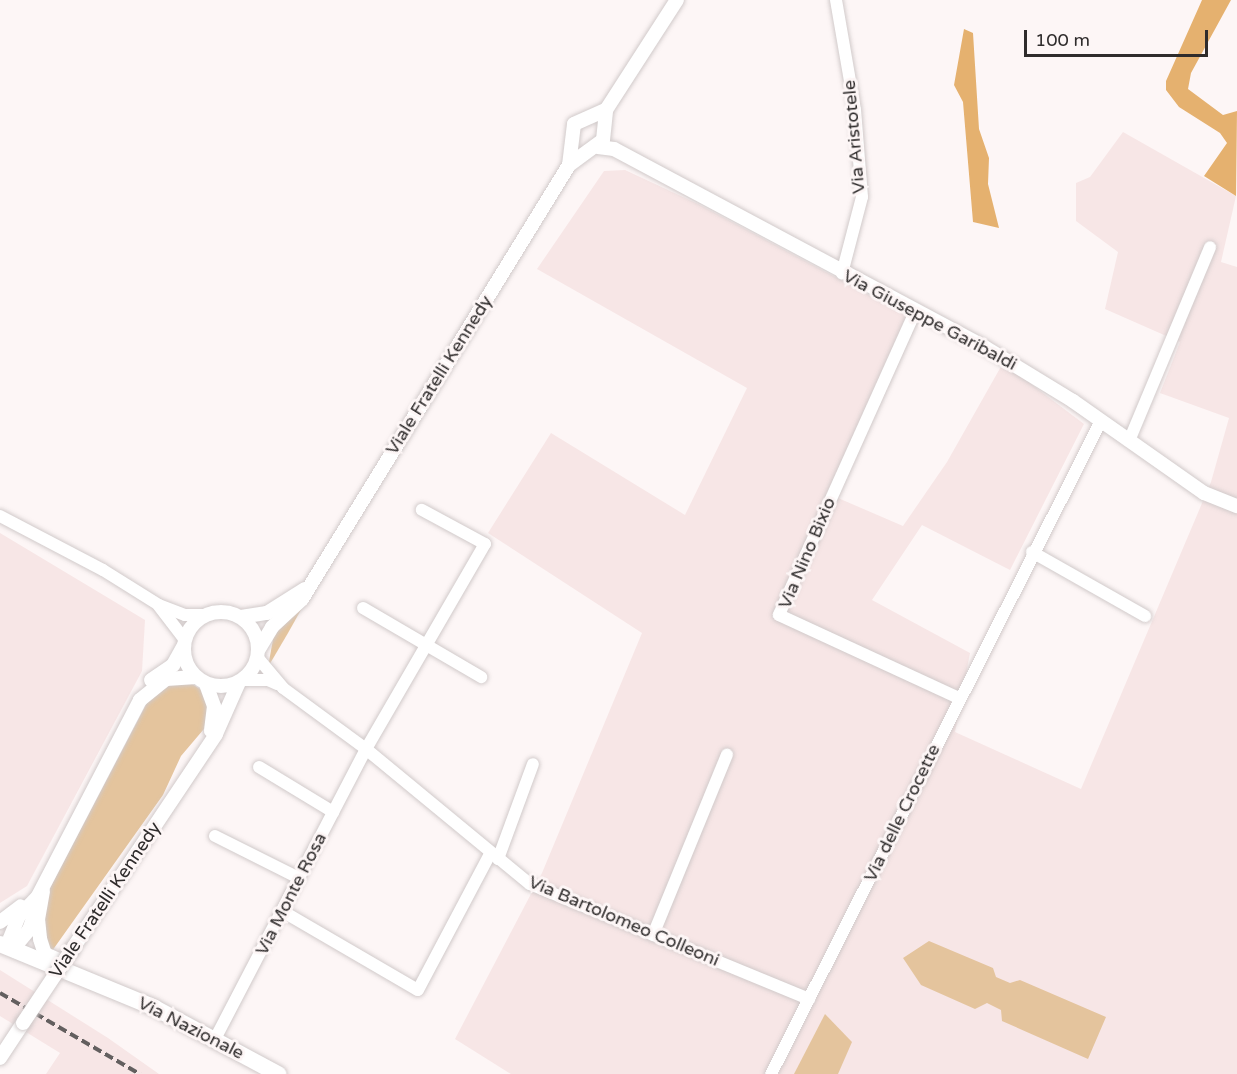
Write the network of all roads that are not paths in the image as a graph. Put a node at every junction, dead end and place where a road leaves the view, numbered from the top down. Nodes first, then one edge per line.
1 (677, 0) edge
2 (836, 0) edge
3 (606, 110) junction
4 (585, 118) junction
5 (571, 136) junction
6 (599, 141) junction
7 (569, 165) junction
8 (1210, 247) dead end
9 (842, 273) junction
10 (915, 312) junction
11 (1101, 422) junction
12 (1129, 441) junction
13 (1237, 506) edge
14 (422, 510) dead end
15 (0, 516) edge
16 (1032, 552) junction
17 (309, 586) junction
18 (159, 605) junction
19 (363, 608) dead end
20 (205, 615) junction
21 (1145, 616) dead end
22 (241, 617) junction
23 (184, 643) junction
24 (427, 646) junction
25 (258, 653) junction
26 (481, 677) dead end
27 (201, 681) junction
28 (241, 681) junction
29 (283, 688) junction
30 (959, 698) junction
31 (140, 700) junction
32 (210, 741) junction
33 (366, 749) junction
34 (727, 755) dead end
35 (533, 764) dead end
36 (259, 767) dead end
37 (333, 812) junction
38 (214, 836) dead end
39 (494, 856) junction
40 (299, 878) junction
41 (42, 890) junction
42 (282, 911) junction
43 (0, 922) edge
44 (653, 935) junction
45 (7, 947) edge
46 (45, 954) joint
47 (102, 986) junction
48 (809, 999) junction
49 (215, 1039) junction
50 (0, 1058) edge
51 (278, 1074) edge
52 (771, 1074) edge

1 - 3 street
2 - 9 street, Via Aristotele
3 - 4 street
3 - 6 street
4 - 5 street
4 - 6 street
5 - 6 street
5 - 7 street, Viale Fratelli Kennedy
6 - 7 street, Viale Fratelli Kennedy
6 - 9 street, Via Giuseppe Garibaldi
7 - 17 street, Viale Fratelli Kennedy
8 - 12 street
9 - 10 street, Via Giuseppe Garibaldi
10 - 11 street, Via Giuseppe Garibaldi
10 - 30 street, Via Nino Bixio
11 - 12 street, Via Giuseppe Garibaldi
11 - 16 street, Via delle Crocette
12 - 13 street, Via Giuseppe Garibaldi
14 - 24 street, Via Monte Rosa
15 - 18 street
16 - 21 street
16 - 30 street, Via delle Crocette
17 - 22 street, Viale Fratelli Kennedy
17 - 25 street, Viale Fratelli Kennedy
18 - 20 street
18 - 23 street
19 - 24 street
20 - 22 street, Viale Fratelli Kennedy
20 - 23 street
22 - 25 street
23 - 27 street, Viale Fratelli Kennedy
23 - 31 street
24 - 26 street
24 - 33 street, Via Monte Rosa
25 - 28 street, Viale Fratelli Kennedy
25 - 29 street
27 - 28 street, Viale Fratelli Kennedy
27 - 31 street, Viale Fratelli Kennedy
27 - 32 street, Viale Fratelli Kennedy
28 - 29 street
28 - 32 street, Viale Fratelli Kennedy
29 - 33 street, Via Bartolomeo Colleoni
30 - 48 street, Via delle Crocette
31 - 41 street, Viale Fratelli Kennedy
32 - 50 street, Viale Fratelli Kennedy, bridge
33 - 37 street, Via Monte Rosa
33 - 39 street, Via Bartolomeo Colleoni
34 - 44 street
35 - 39 street
36 - 37 street
37 - 40 street, Via Monte Rosa
38 - 40 street
39 - 42 street
39 - 44 street, Via Bartolomeo Colleoni
40 - 42 street, Via Monte Rosa
41 - 43 street, Viale Fratelli Kennedy
41 - 45 street, Viale Fratelli Kennedy
41 - 46 street, Viale Fratelli Kennedy
42 - 49 street, Via Monte Rosa
44 - 48 street, Via Bartolomeo Colleoni
45 - 47 main road, Via Nazionale
46 - 47 street, Via Nazionale
47 - 49 main road, Via Nazionale
48 - 52 street, Via delle Crocette
49 - 51 main road, Via Nazionale

